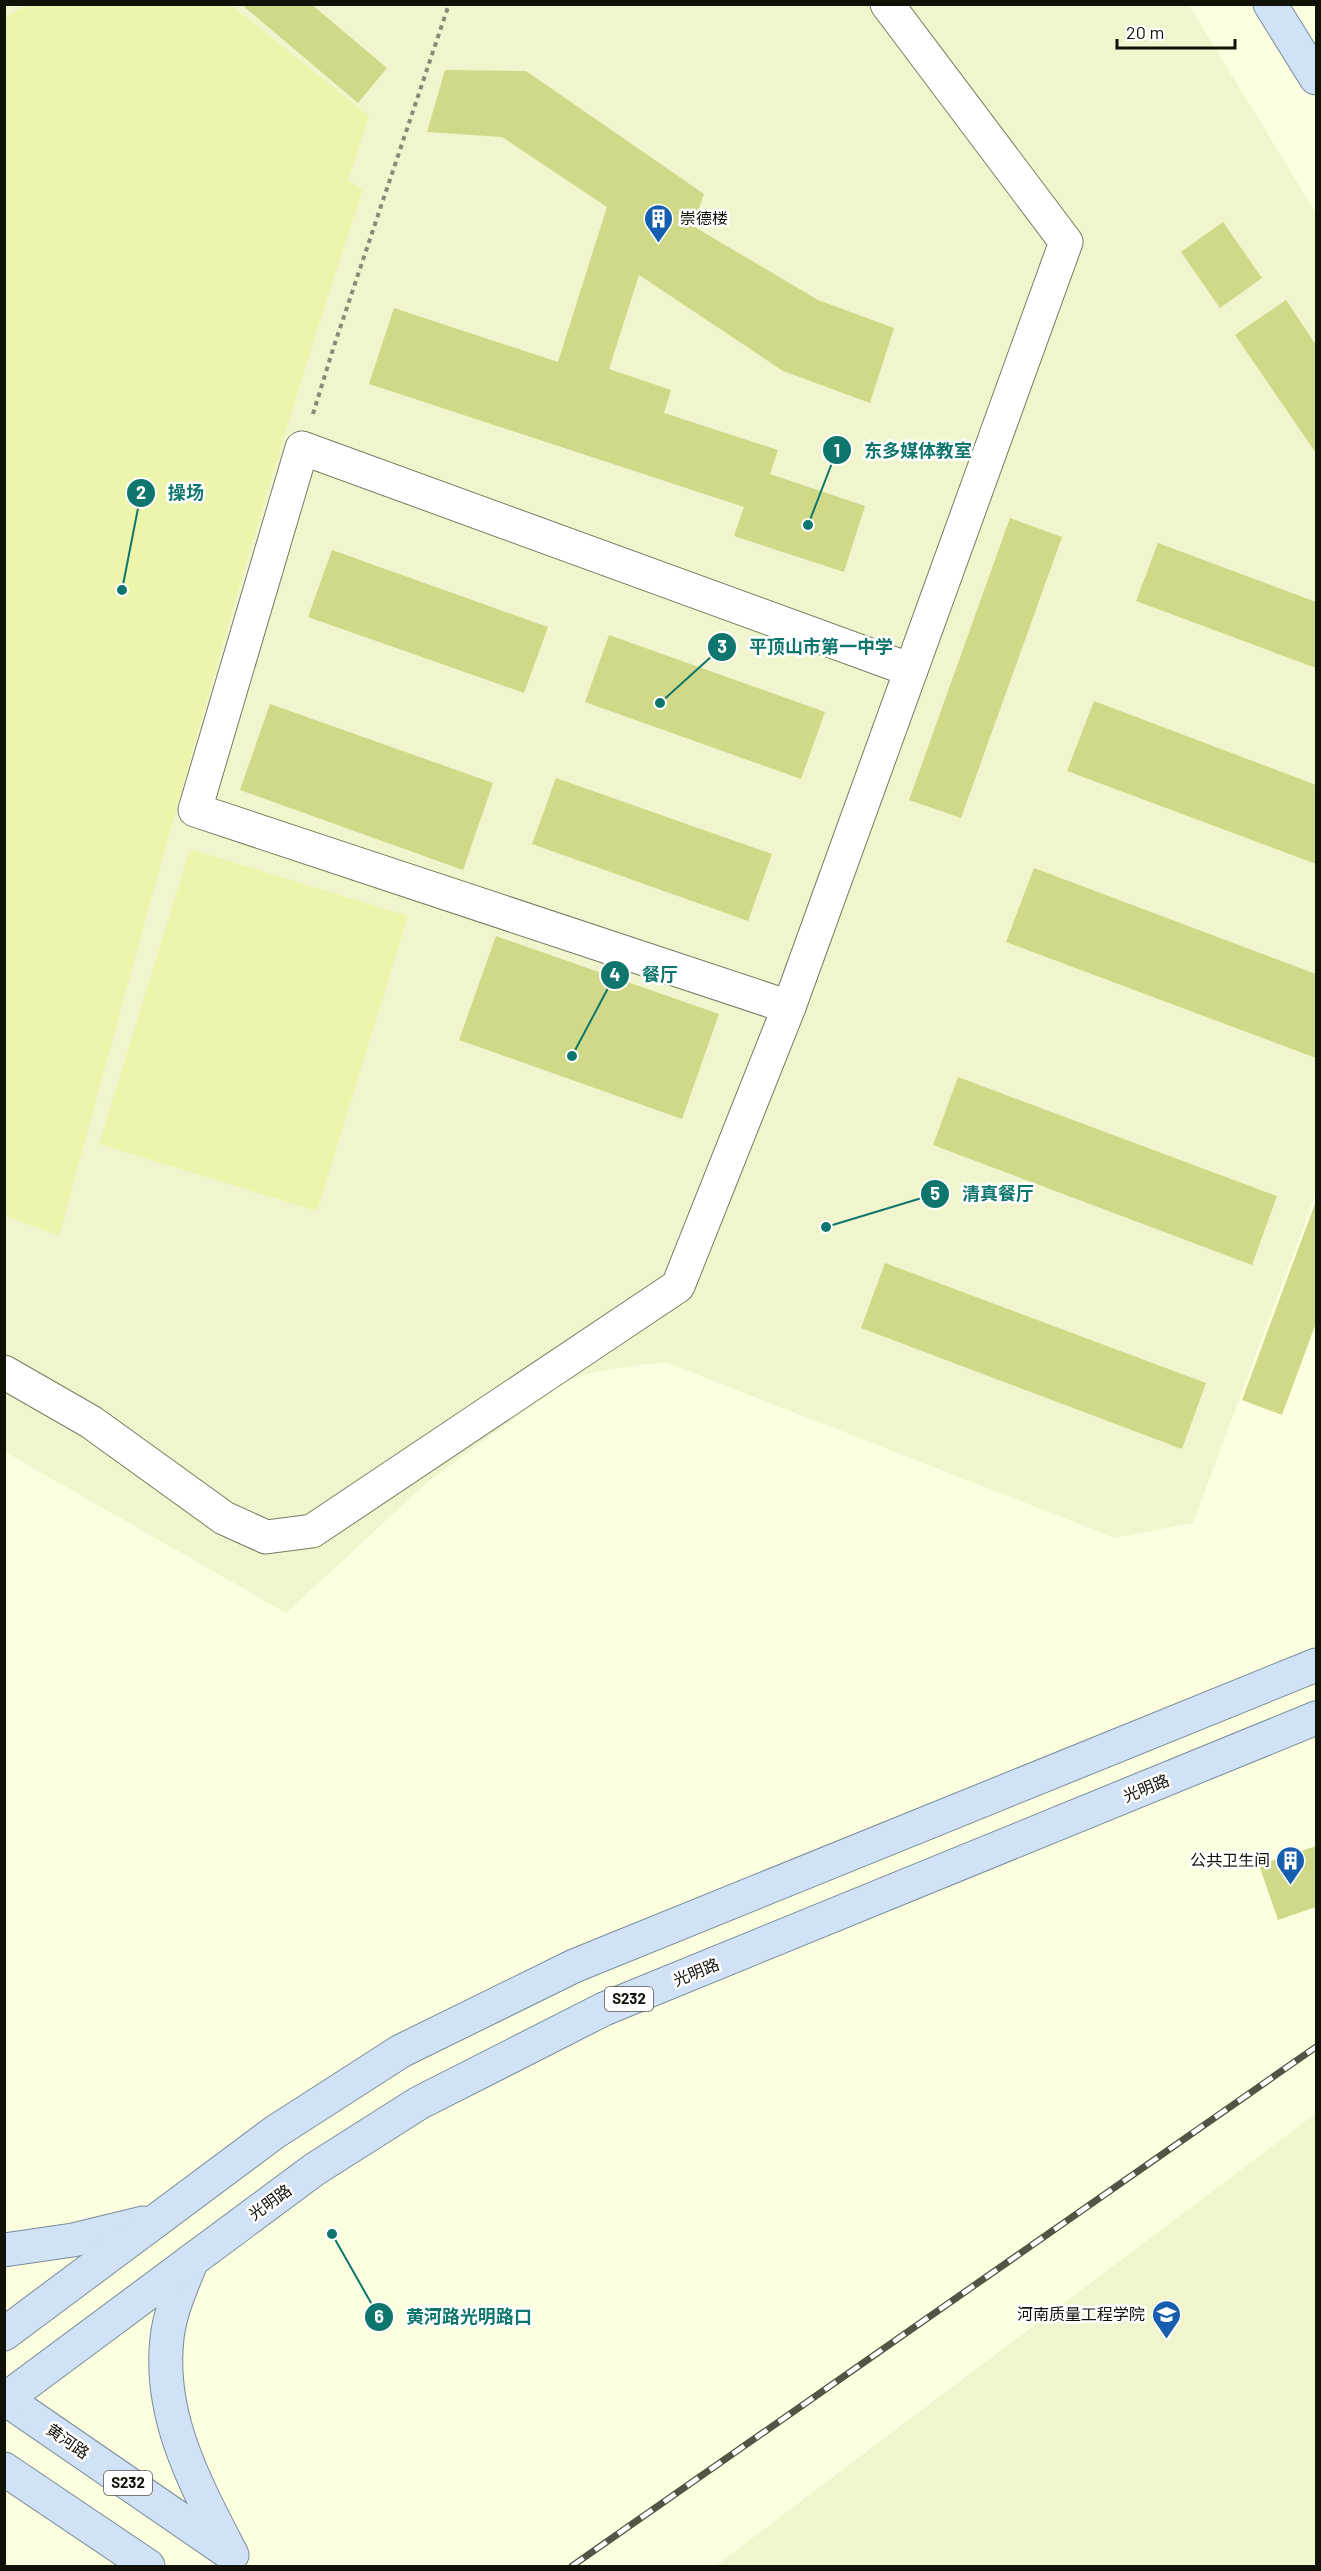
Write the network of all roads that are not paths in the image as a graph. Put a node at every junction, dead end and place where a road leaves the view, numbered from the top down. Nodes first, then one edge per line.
1 (1270, 4) edge
2 (889, 5) edge
3 (1317, 78) edge
4 (910, 670) junction
5 (789, 1007) junction
6 (4, 1372) edge
7 (1317, 1665) edge
8 (1317, 1718) edge
9 (157, 2219) junction
10 (4, 2250) edge
11 (192, 2260) junction
12 (4, 2334) edge
13 (5, 2399) edge
14 (4, 2469) edge
15 (241, 2561) edge
16 (148, 2566) edge

1 - 3 main road
2 - 4 lane
4 - 5 lane
4 - 5 lane
5 - 6 lane
7 - 9 main road
8 - 11 main road, 光明路 / S232
9 - 10 main road
9 - 12 main road
11 - 13 main road, 光明路 / S232
11 - 15 main road
13 - 15 main road, 黄河路 / S232
14 - 16 main road

